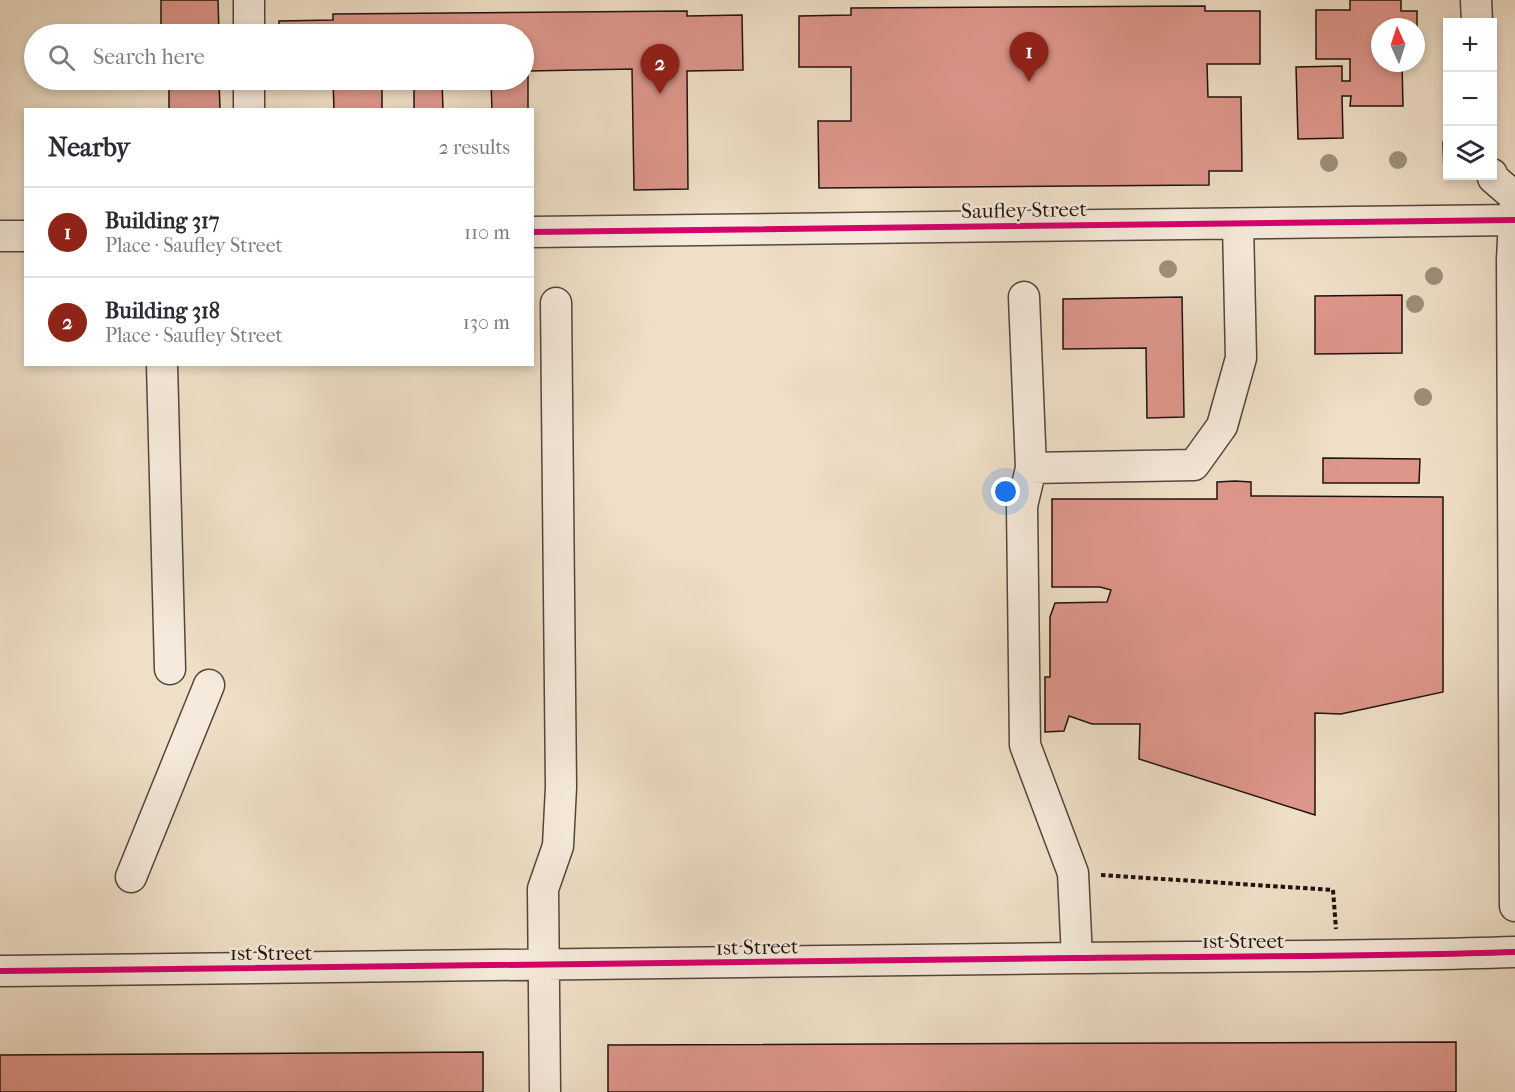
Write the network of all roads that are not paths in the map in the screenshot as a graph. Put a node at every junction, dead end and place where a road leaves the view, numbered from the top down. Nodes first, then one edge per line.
1 (249, 0) edge
2 (1476, 0) edge
3 (1476, 18) edge
4 (249, 24) edge
5 (249, 90) edge
6 (249, 108) edge
7 (1494, 180) edge
8 (1514, 210) edge
9 (1239, 224) junction
10 (534, 232) edge
11 (0, 236) edge
12 (24, 236) edge
13 (1024, 297) dead end
14 (555, 303) dead end
15 (162, 366) edge
16 (1031, 468) junction
17 (170, 669) dead end
18 (209, 685) dead end
19 (131, 877) dead end
20 (1515, 906) edge
21 (1515, 952) edge
22 (1077, 958) junction
23 (544, 967) junction
24 (0, 971) edge
25 (545, 1092) edge

1 - 4 street
2 - 3 street
5 - 6 street
7 - 8 street
8 - 9 street, Saufley Street
8 - 20 street
9 - 10 street, Saufley Street
9 - 16 street
11 - 12 street
13 - 16 street
14 - 23 street
15 - 17 street
16 - 22 street
18 - 19 street
21 - 22 street, 1st Street
22 - 23 street, 1st Street
23 - 24 street, 1st Street
23 - 25 street

